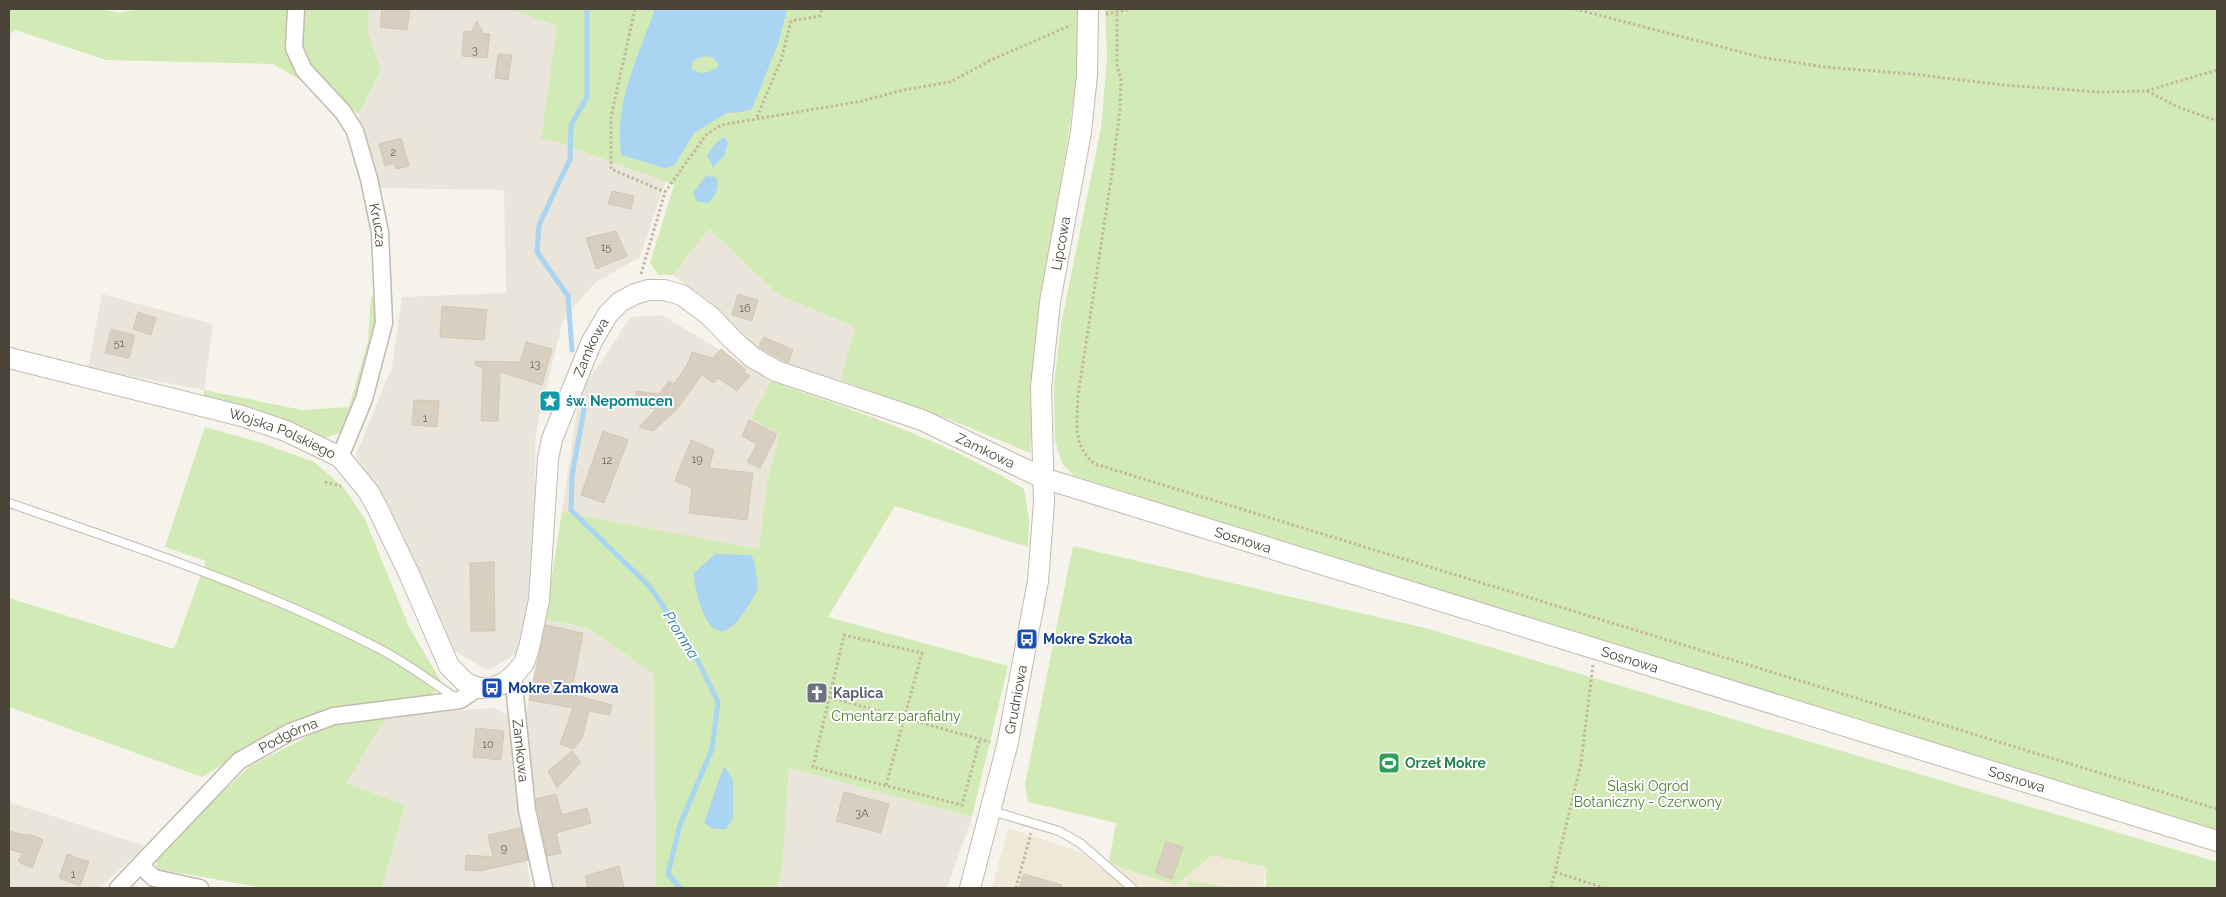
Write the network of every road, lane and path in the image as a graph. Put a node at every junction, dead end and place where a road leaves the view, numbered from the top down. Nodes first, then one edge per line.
1 (296, 9) edge
2 (635, 9) edge
3 (822, 9) edge
4 (1130, 9) edge
5 (1575, 9) edge
6 (1116, 10) edge
7 (1088, 13) edge
8 (2217, 70) edge
9 (2146, 91) junction
10 (757, 118) junction
11 (2217, 121) edge
12 (665, 192) junction
13 (635, 294) junction
14 (9, 358) edge
15 (340, 457) junction
16 (1043, 478) junction
17 (325, 482) dead end
18 (348, 486) dead end
19 (9, 503) edge
20 (1596, 650) junction
21 (513, 676) junction
22 (478, 688) junction
23 (827, 697) junction
24 (460, 700) junction
25 (904, 720) junction
26 (980, 739) junction
27 (990, 742) dead end
28 (886, 785) junction
29 (2217, 809) edge
30 (991, 811) junction
31 (1034, 823) junction
32 (2217, 841) edge
33 (140, 866) junction
34 (1555, 872) junction
35 (118, 888) edge
36 (200, 888) edge
37 (544, 888) edge
38 (970, 888) edge
39 (1016, 888) edge
40 (1132, 888) edge
41 (1551, 888) edge
42 (1604, 888) edge

1 - 15 street, Krucza
2 - 12 path
3 - 10 path
4 - 6 path
5 - 9 path
6 - 7 path
6 - 29 path
7 - 10 path
7 - 16 street, Lipcowa
8 - 9 path
9 - 11 path
10 - 12 path
12 - 13 path
13 - 16 street, Zamkowa
13 - 21 street, Zamkowa
14 - 15 street, Wojska Polskiego
15 - 22 street, Wojska Polskiego
16 - 20 street, Sosnowa
16 - 30 street, Grudniowa
17 - 18 path
19 - 24 lane
20 - 32 street, Sosnowa
20 - 34 path
21 - 22 street
21 - 37 street, Zamkowa
22 - 24 street, Podgórna
23 - 25 path
23 - 25 path
23 - 28 path
24 - 33 street, Podgórna
25 - 26 path
25 - 28 path
26 - 27 path
26 - 28 path
30 - 31 lane
30 - 38 street, Grudniowa
31 - 39 path
31 - 40 lane
33 - 35 street, Podgórna
33 - 36 street
34 - 41 path
34 - 42 path

